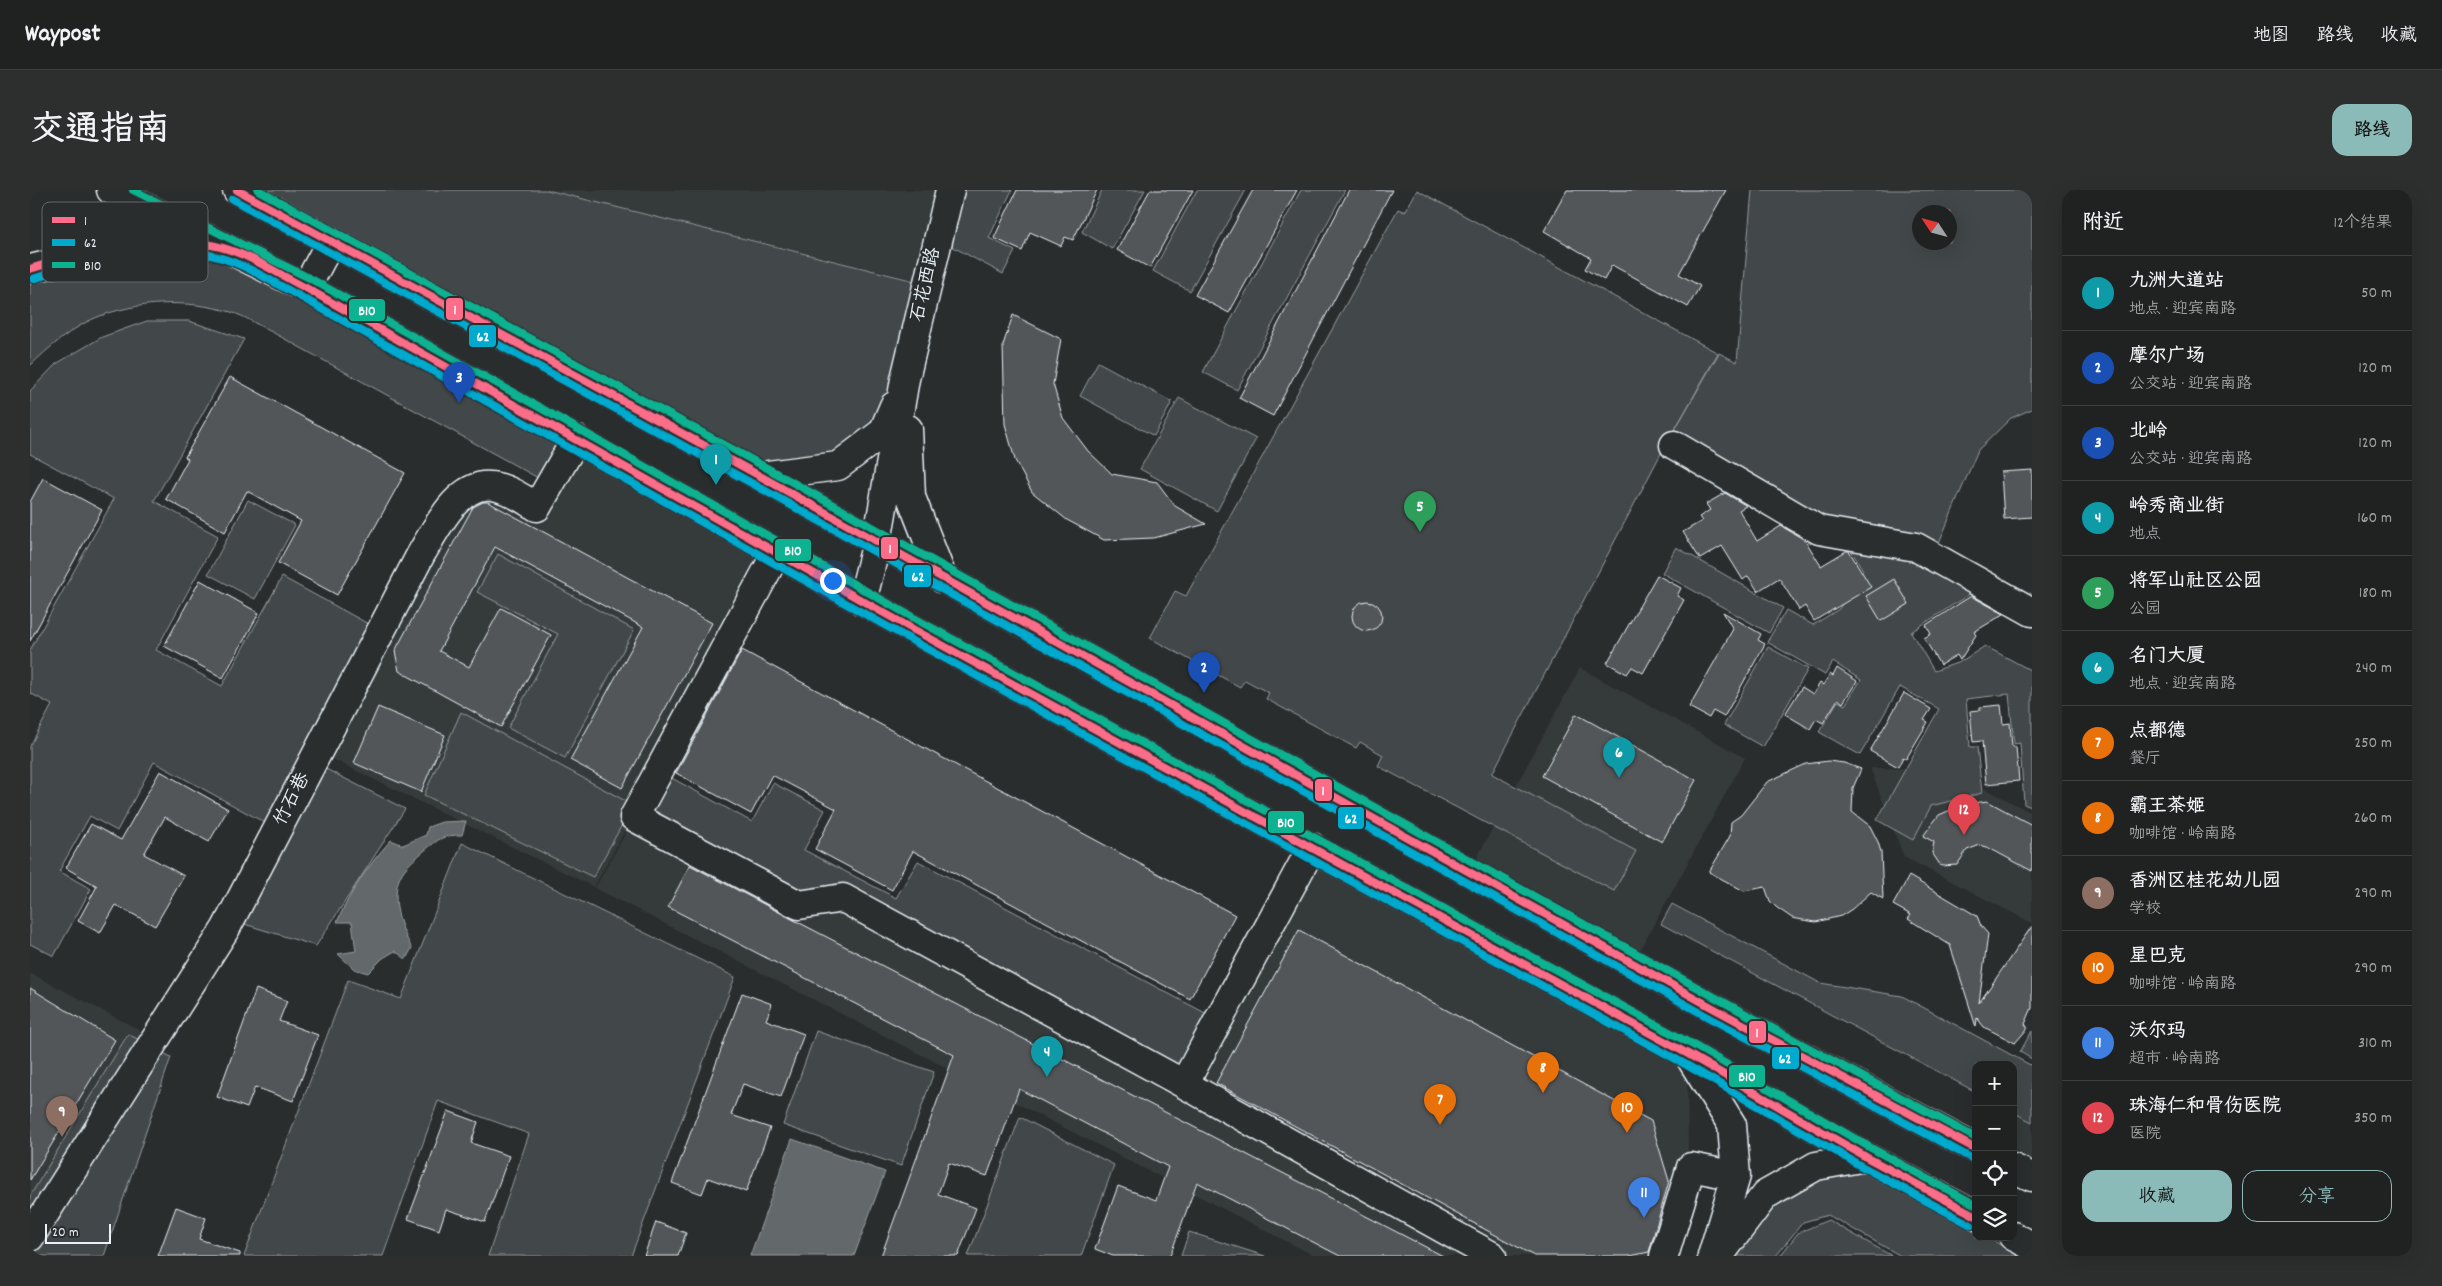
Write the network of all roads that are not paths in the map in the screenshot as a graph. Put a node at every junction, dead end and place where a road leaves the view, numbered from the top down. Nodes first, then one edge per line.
1 (111, 190) edge
2 (237, 190) edge
3 (950, 190) edge
4 (263, 199) edge
5 (134, 202) edge
6 (208, 240) edge
7 (331, 241) junction
8 (208, 244) edge
9 (220, 246) junction
10 (42, 266) edge
11 (30, 270) edge
12 (306, 288) junction
13 (905, 379) junction
14 (576, 439) junction
15 (1674, 445) dead end
16 (760, 476) junction
17 (877, 542) junction
18 (777, 552) junction
19 (943, 579) junction
20 (862, 601) junction
21 (2032, 612) edge
22 (1312, 847) junction
23 (1688, 1054) junction
24 (1184, 1084) junction
25 (1972, 1146) edge
26 (1866, 1157) junction
27 (2017, 1170) edge
28 (1736, 1176) junction
29 (2032, 1177) edge
30 (1972, 1214) edge
31 (30, 1237) edge
32 (2017, 1238) edge
33 (2032, 1246) edge
34 (1492, 1256) edge
35 (1664, 1256) edge
36 (1712, 1256) edge
37 (1719, 1256) edge

1 - 5 main road
2 - 4 main road
3 - 13 main road, 石花西路
4 - 7 main road
6 - 9 main road
7 - 12 main road
7 - 16 main road
8 - 9 main road
9 - 12 main road
10 - 11 main road
12 - 14 main road
13 - 16 main road
13 - 17 main road
13 - 19 main road
14 - 18 main road
14 - 31 main road, 竹石巷
15 - 21 main road
16 - 17 main road
17 - 19 main road
17 - 20 main road
18 - 20 main road
18 - 24 main road
19 - 25 main road
20 - 22 main road
22 - 23 main road
22 - 24 main road
23 - 26 main road
23 - 28 main road
24 - 34 main road
26 - 30 main road
26 - 37 main road
27 - 29 main road
28 - 35 main road
28 - 36 main road
32 - 33 main road

